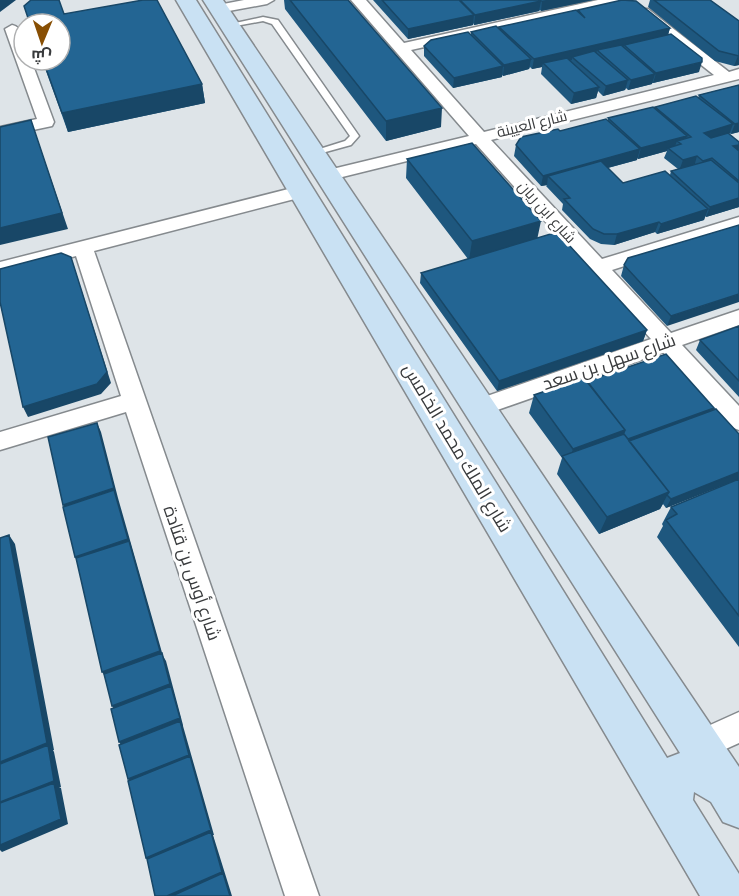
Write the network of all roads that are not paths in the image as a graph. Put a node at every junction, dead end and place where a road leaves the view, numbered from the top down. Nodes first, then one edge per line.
1 (186, 0) edge
2 (267, 0) edge
3 (358, 0) edge
4 (617, 0) edge
5 (627, 0) edge
6 (220, 11) edge
7 (11, 29) edge
8 (401, 48) junction
9 (732, 75) edge
10 (0, 132) edge
11 (479, 137) junction
12 (314, 173) junction
13 (739, 223) edge
14 (83, 249) junction
15 (598, 267) junction
16 (0, 269) edge
17 (739, 318) edge
18 (668, 341) junction
19 (133, 401) junction
20 (478, 408) junction
21 (739, 421) edge
22 (0, 441) edge
23 (663, 691) junction
24 (617, 715) junction
25 (739, 727) edge
26 (699, 746) junction
27 (733, 797) edge
28 (671, 804) junction
29 (302, 896) edge
30 (726, 896) edge

1 - 12 street, شارع الملك محمد الخامس
2 - 6 street
3 - 8 street, شارع ابن ريان
4 - 8 street
5 - 9 street
6 - 12 street, شارع الملك محمد الخامس
6 - 12 lane
7 - 10 street
8 - 11 street, شارع ابن ريان
9 - 11 street, شارع العيينة
11 - 12 street, شارع العيينة
11 - 15 street, شارع ابن ريان
12 - 14 street, شارع العيينة
12 - 20 street, شارع الملك محمد الخامس
12 - 24 street, شارع الملك محمد الخامس
13 - 15 street
14 - 16 street, شارع العيينة
14 - 19 street, شارع أوس بن قتادة
15 - 18 street, شارع ابن ريان
17 - 18 street, شارع سهل بن سعد
18 - 20 street, شارع سهل بن سعد
18 - 21 street, شارع ابن ريان
19 - 22 street
19 - 29 street, شارع أوس بن قتادة
20 - 23 street, شارع الملك محمد الخامس
23 - 24 street
23 - 26 street, شارع الملك محمد الخامس
24 - 28 street, شارع الملك محمد الخامس
25 - 26 street
26 - 27 street, شارع الملك محمد الخامس
27 - 28 street
28 - 30 street, شارع الملك محمد الخامس

